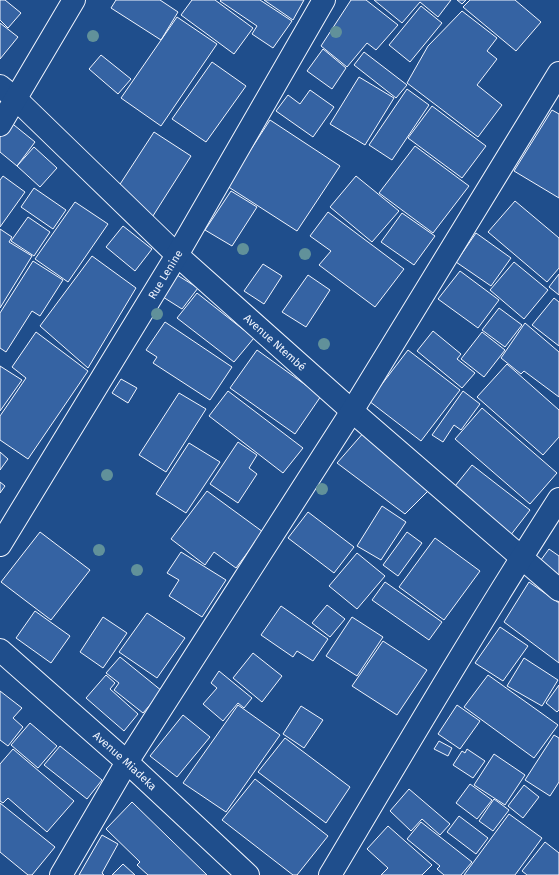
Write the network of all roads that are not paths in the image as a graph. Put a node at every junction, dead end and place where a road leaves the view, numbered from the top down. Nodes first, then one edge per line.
1 (74, 0) edge
2 (324, 0) edge
3 (559, 73) edge
4 (8, 93) edge
5 (0, 125) edge
6 (177, 255) junction
7 (352, 411) junction
8 (559, 499) edge
9 (0, 545) edge
10 (522, 557) junction
11 (559, 590) edge
12 (0, 650) edge
13 (127, 762) junction
14 (61, 875) edge
15 (248, 875) edge
16 (330, 875) edge

1 - 4 street
2 - 6 street, Rue Lenine
3 - 7 street
4 - 5 street
4 - 6 street, Avenue Ntembé
6 - 7 street, Avenue Ntembé
6 - 9 street, Rue Lenine
7 - 10 street, Avenue Ntembé
7 - 13 street
8 - 10 street
10 - 11 street, Avenue Ntembé
10 - 16 street
12 - 13 street, Avenue Miadeka
13 - 14 street
13 - 15 street, Avenue Miadeka

